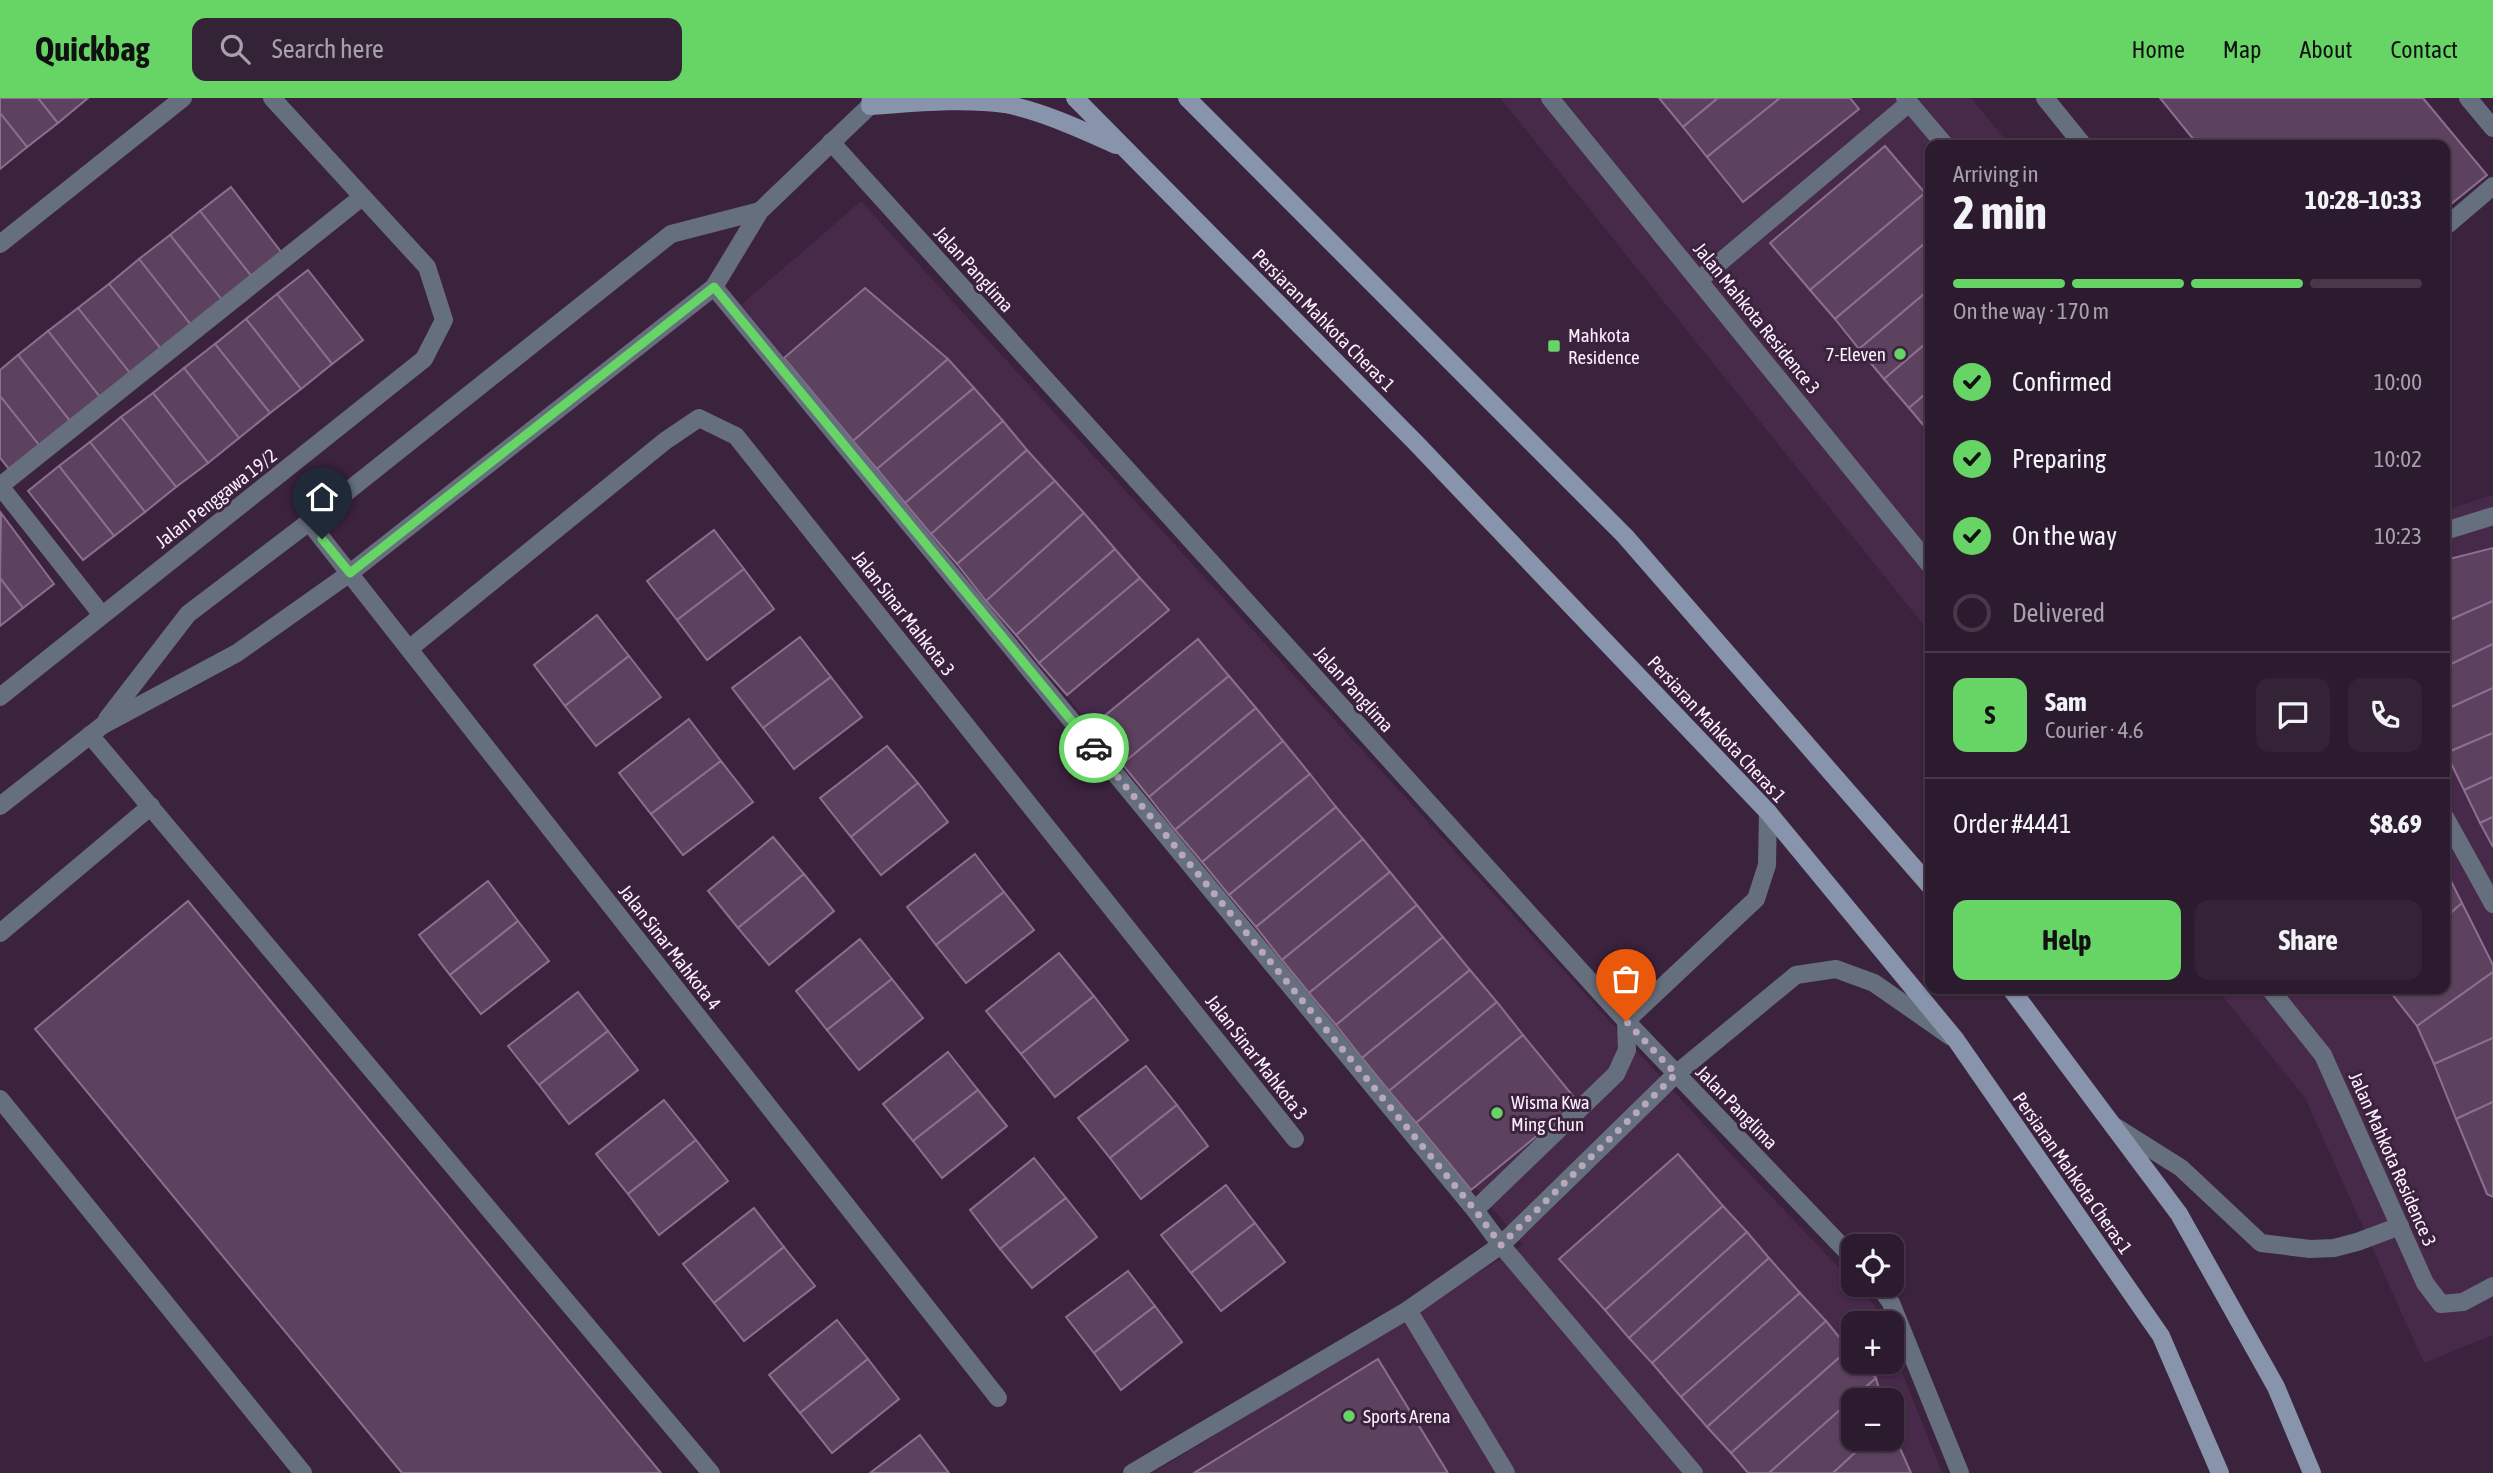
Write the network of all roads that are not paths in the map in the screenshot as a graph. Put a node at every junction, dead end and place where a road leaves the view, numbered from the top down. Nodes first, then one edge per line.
1 (183, 98) edge
2 (272, 98) edge
3 (1075, 98) edge
4 (1187, 98) edge
5 (1550, 98) edge
6 (2045, 98) edge
7 (2468, 98) edge
8 (1907, 100) edge
9 (873, 101) edge
10 (2493, 128) edge
11 (1941, 140) edge
12 (2078, 140) edge
13 (831, 142) junction
14 (1126, 149) junction
15 (2493, 186) edge
16 (362, 197) junction
17 (760, 211) junction
18 (2450, 223) edge
19 (0, 244) edge
20 (1699, 280) junction
21 (714, 287) junction
22 (0, 486) edge
23 (2493, 516) edge
24 (309, 522) junction
25 (2450, 529) edge
26 (1925, 559) edge
27 (350, 573) junction
28 (102, 615) junction
29 (409, 649) junction
30 (0, 697) edge
31 (97, 730) junction
32 (0, 806) edge
33 (150, 806) junction
34 (1768, 812) junction
35 (2450, 826) edge
36 (1925, 880) edge
37 (2493, 904) edge
38 (0, 933) edge
39 (2015, 994) edge
40 (2274, 994) edge
41 (1626, 1021) junction
42 (1956, 1040) junction
43 (1676, 1074) junction
44 (0, 1100) edge
45 (2116, 1127) junction
46 (1296, 1139) dead end
47 (1475, 1210) junction
48 (2400, 1226) junction
49 (1501, 1245) junction
50 (1841, 1246) edge
51 (2493, 1286) edge
52 (1887, 1297) edge
53 (1408, 1311) junction
54 (998, 1398) dead end
55 (303, 1473) edge
56 (711, 1473) edge
57 (1132, 1473) edge
58 (1506, 1473) edge
59 (1694, 1473) edge
60 (1960, 1473) edge
61 (2220, 1473) edge
62 (2312, 1473) edge

1 - 19 street
2 - 16 street
3 - 14 main road, Persiaran Mahkota Cheras 1
4 - 36 main road
5 - 20 street, Jalan Mahkota Residence 3
6 - 12 street
7 - 10 street
8 - 11 street
8 - 20 street
9 - 13 street
9 - 14 main road
13 - 17 street
13 - 41 street, Jalan Panglima
14 - 34 main road, Persiaran Mahkota Cheras 1
15 - 18 street
16 - 22 street
16 - 28 street, Jalan Penggawa 19/2
17 - 21 street
17 - 24 street
20 - 26 street, Jalan Mahkota Residence 3
21 - 27 street
21 - 47 street
22 - 28 street
23 - 25 street
24 - 27 street, Jalan Sinar Mahkota 4
24 - 31 street
27 - 29 street, Jalan Sinar Mahkota 4
27 - 31 street
28 - 30 street, Jalan Penggawa 19/2
29 - 46 street, Jalan Sinar Mahkota 3
29 - 54 street, Jalan Sinar Mahkota 4
31 - 32 street
31 - 33 street
33 - 38 street
33 - 56 street
34 - 41 street
34 - 42 main road, Persiaran Mahkota Cheras 1
35 - 37 street
39 - 45 main road
40 - 48 street, Jalan Mahkota Residence 3
41 - 43 street, Jalan Panglima
41 - 47 street
42 - 43 street
42 - 61 main road, Persiaran Mahkota Cheras 1
43 - 49 street
43 - 50 street, Jalan Panglima
44 - 55 street
45 - 48 street
45 - 62 main road
47 - 49 street
48 - 51 street, Jalan Mahkota Residence 3
49 - 53 street
49 - 59 street
52 - 60 street
53 - 57 street
53 - 58 street

